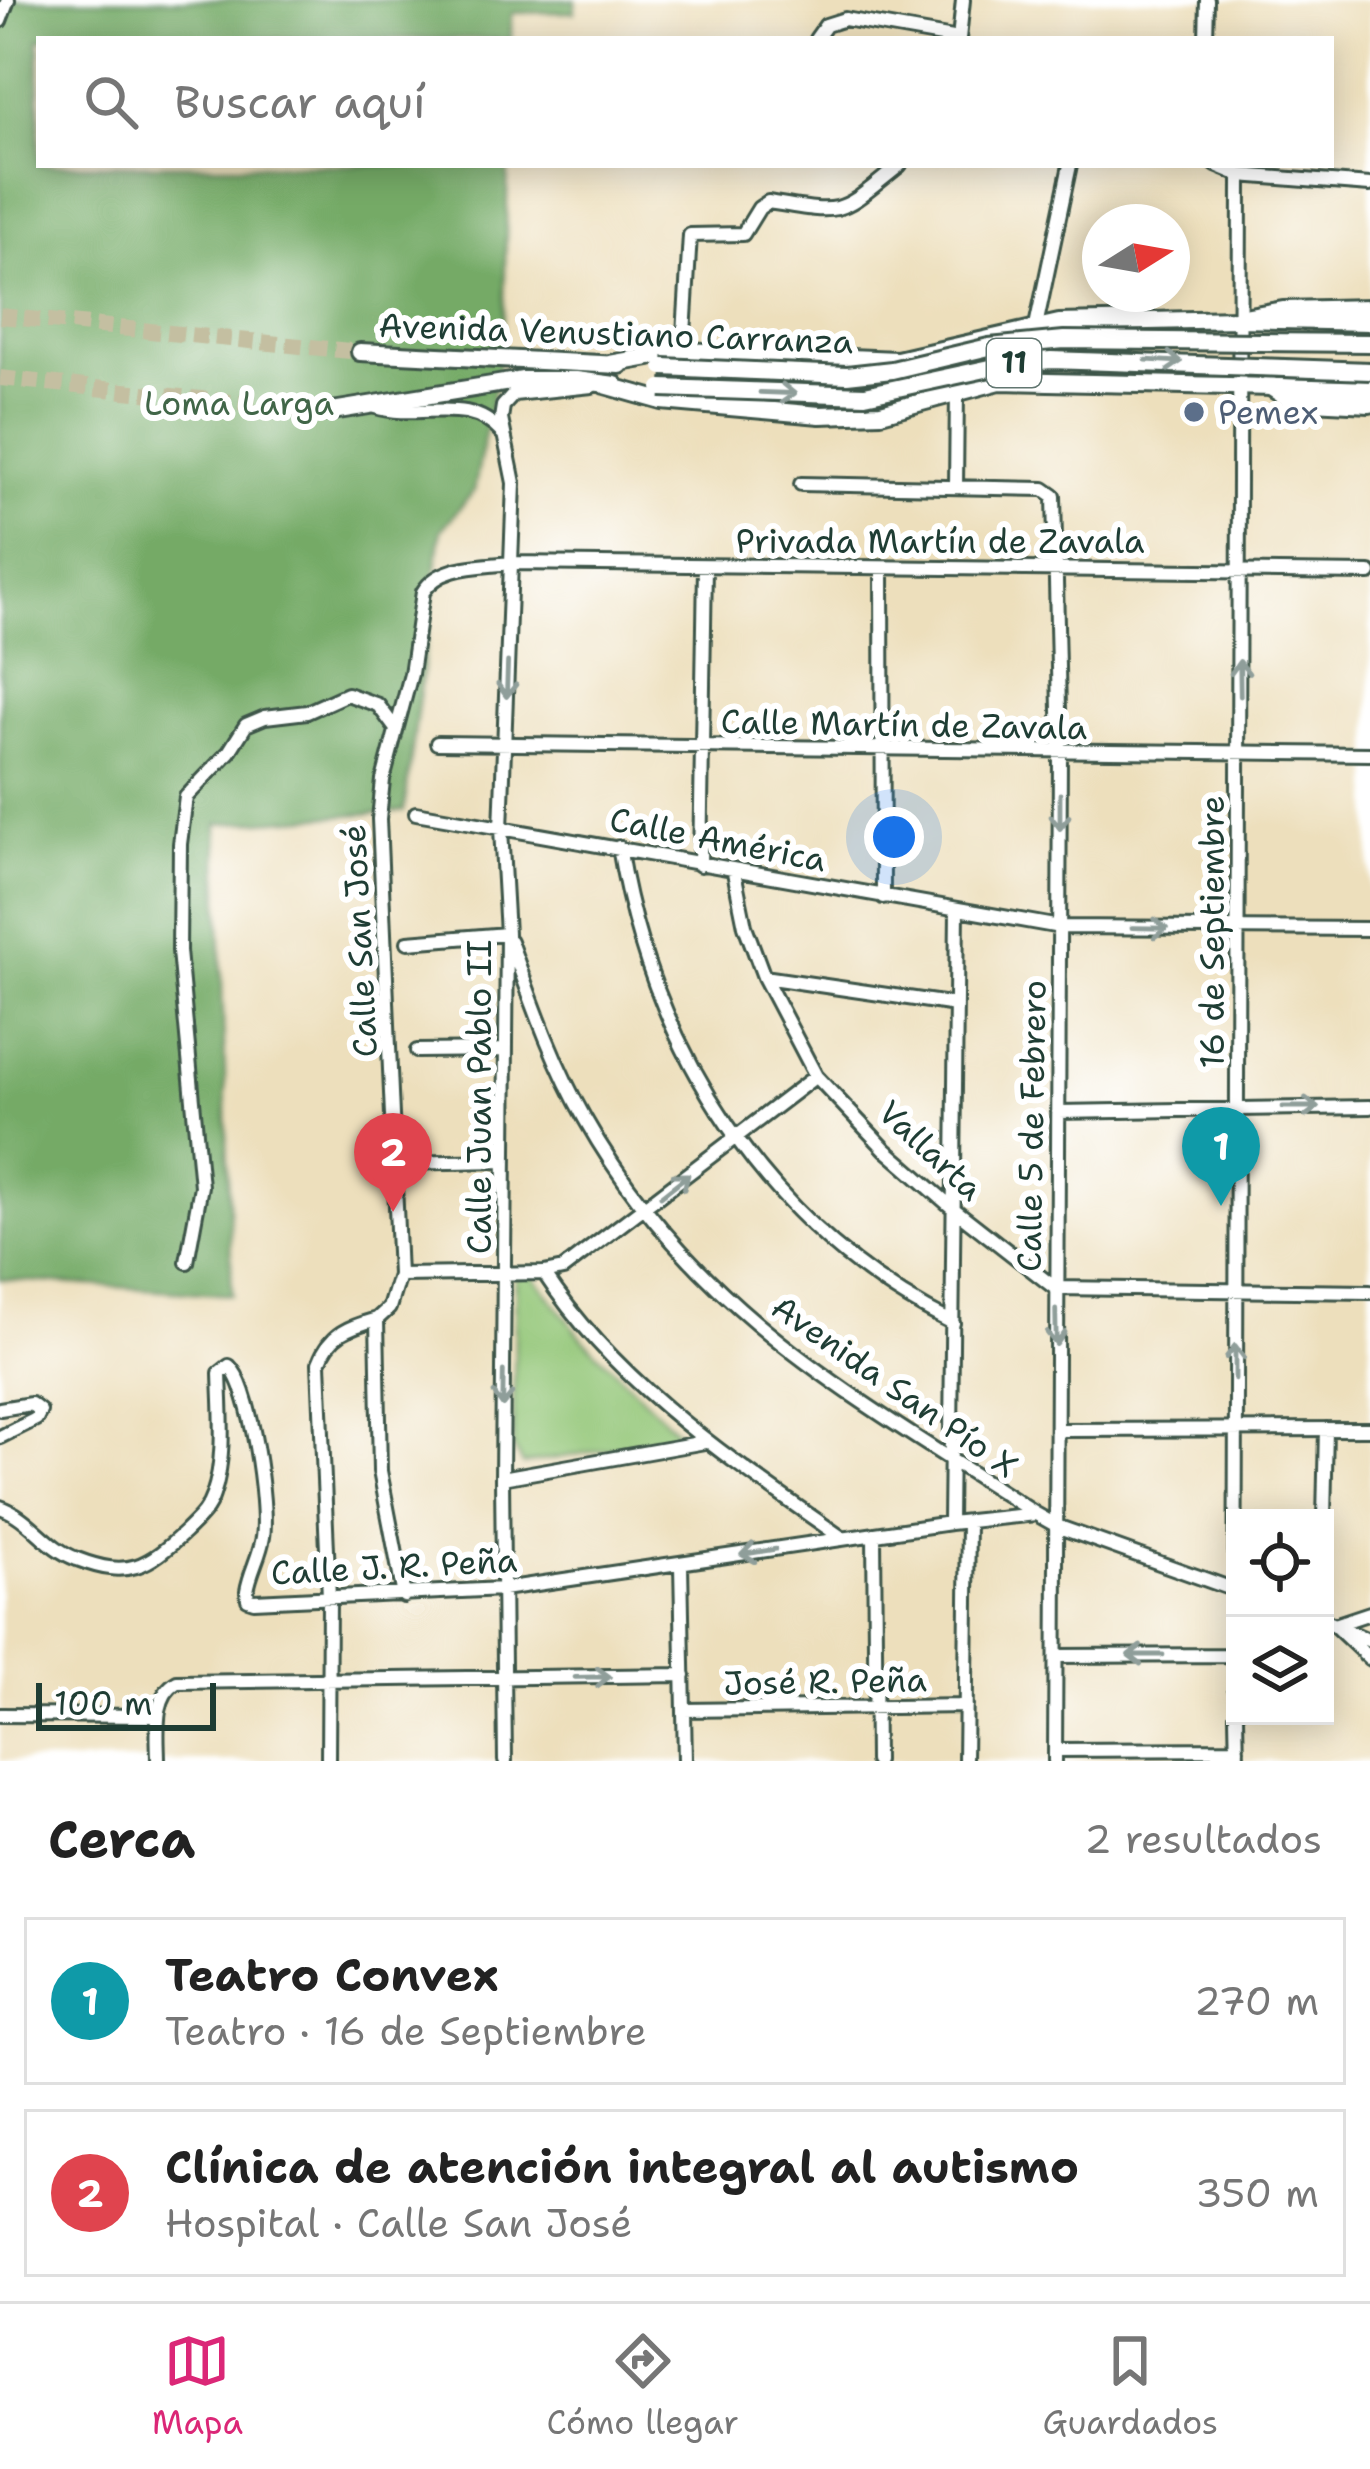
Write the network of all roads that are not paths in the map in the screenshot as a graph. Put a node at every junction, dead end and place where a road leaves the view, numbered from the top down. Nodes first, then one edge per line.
1 (8, 0) edge
2 (963, 0) edge
3 (1207, 0) edge
4 (0, 21) edge
5 (818, 36) edge
6 (942, 36) edge
7 (959, 36) edge
8 (1206, 36) edge
9 (896, 168) edge
10 (1069, 168) edge
11 (1223, 168) edge
12 (1240, 176) junction
13 (1370, 185) edge
14 (1370, 309) edge
15 (1238, 319) junction
16 (1197, 320) junction
17 (1282, 321) junction
18 (1370, 322) edge
19 (1036, 326) junction
20 (1370, 343) edge
21 (683, 350) junction
22 (360, 352) tunnel mouth
23 (866, 362) junction
24 (610, 364) junction
25 (1370, 371) edge
26 (1236, 384) junction
27 (605, 385) junction
28 (1185, 385) junction
29 (1269, 385) junction
30 (1370, 389) edge
31 (957, 390) junction
32 (1370, 403) edge
33 (374, 406) junction
34 (326, 412) tunnel mouth
35 (863, 414) junction
36 (504, 435) junction
37 (801, 484) dead end
38 (956, 487) junction
39 (511, 563) junction
40 (704, 567) junction
41 (882, 568) junction
42 (1056, 569) junction
43 (1238, 570) junction
44 (1370, 573) edge
45 (395, 728) junction
46 (436, 743) dead end
47 (505, 744) junction
48 (702, 749) junction
49 (881, 751) junction
50 (1240, 751) junction
51 (1060, 753) junction
52 (1370, 754) edge
53 (416, 813) dead end
54 (501, 829) junction
55 (619, 847) junction
56 (700, 865) junction
57 (734, 872) junction
58 (883, 897) junction
59 (957, 910) junction
60 (1060, 927) junction
61 (1240, 929) junction
62 (1370, 929) edge
63 (507, 934) junction
64 (408, 942) dead end
65 (764, 977) junction
66 (956, 1004) junction
67 (504, 1050) junction
68 (417, 1051) dead end
69 (816, 1076) junction
70 (1238, 1107) junction
71 (1370, 1107) edge
72 (1058, 1112) junction
73 (735, 1138) junction
74 (503, 1161) junction
75 (395, 1163) junction
76 (644, 1209) junction
77 (955, 1210) junction
78 (188, 1262) dead end
79 (504, 1273) junction
80 (544, 1273) junction
81 (399, 1276) junction
82 (1055, 1288) junction
83 (1235, 1288) junction
84 (1370, 1292) edge
85 (377, 1319) junction
86 (953, 1323) junction
87 (0, 1409) edge
88 (1234, 1428) junction
89 (1370, 1429) edge
90 (1058, 1430) junction
91 (1326, 1430) junction
92 (0, 1437) edge
93 (705, 1442) junction
94 (950, 1459) junction
95 (502, 1478) junction
96 (0, 1508) edge
97 (1234, 1509) edge
98 (1324, 1509) edge
99 (1036, 1514) junction
100 (968, 1521) junction
101 (950, 1523) junction
102 (1059, 1527) junction
103 (874, 1534) junction
104 (843, 1538) junction
105 (681, 1564) junction
106 (1226, 1587) edge
107 (503, 1589) junction
108 (404, 1596) junction
109 (328, 1597) junction
110 (1370, 1613) edge
111 (1334, 1622) edge
112 (1334, 1625) edge
113 (1334, 1627) edge
114 (1370, 1634) edge
115 (1226, 1655) edge
116 (1057, 1656) junction
117 (1370, 1659) edge
118 (684, 1675) junction
119 (328, 1679) junction
120 (502, 1680) junction
121 (966, 1706) junction
122 (876, 1707) junction
123 (685, 1710) junction
124 (0, 1715) edge
125 (158, 1716) junction
126 (1236, 1725) edge
127 (1237, 1755) edge
128 (1055, 1756) edge
129 (158, 1761) edge
130 (329, 1761) edge
131 (505, 1761) edge
132 (685, 1761) edge
133 (876, 1761) edge
134 (965, 1761) edge

1 - 4 street
2 - 7 street
3 - 8 street
5 - 6 street
9 - 21 street
10 - 19 street
11 - 12 street
12 - 13 street
12 - 15 street, 16 de Septiembre
14 - 15 highway
15 - 16 main road
15 - 17 main road
15 - 26 street, 16 de Septiembre
16 - 19 main road
16 - 28 main road
17 - 18 main road
17 - 29 main road
19 - 23 main road
20 - 24 main road, Avenida Venustiano Carranza / 11, bridge
21 - 23 main road
21 - 24 main road
22 - 24 main road, Avenida Venustiano Carranza / 11
23 - 35 main road
27 -> 25 main road, Avenida Venustiano Carranza / 11, bridge
26 - 28 main road
26 - 29 main road
26 - 43 street, 16 de Septiembre
27 - 33 main road, Avenida Venustiano Carranza / 11
27 - 35 main road
27 - 36 street
28 - 31 main road
29 - 30 main road
29 - 32 highway
31 - 35 main road
31 - 38 street
33 - 34 main road, Avenida Venustiano Carranza / 11
33 - 36 street
36 - 39 street, Calle Juan Pablo II
37 - 38 street
38 - 42 street, Calle 5 de Febrero
39 - 40 street, Privada Martín de Zavala
39 - 45 street, Calle San José
39 -> 47 street, Calle Juan Pablo II
40 - 41 street, Privada Martín de Zavala
40 - 48 street
41 - 42 street, Privada Martín de Zavala
41 - 49 street
42 - 43 street, Privada Martín de Zavala
42 - 51 street, Calle 5 de Febrero
43 - 44 street, Privada Martín de Zavala
50 -> 43 street, 16 de Septiembre
45 - 75 street, Calle San José
45 - 78 street
46 - 47 street, Calle Martín de Zavala
47 - 48 street, Calle Martín de Zavala
47 - 54 street, Calle Juan Pablo II
48 - 49 street, Calle Martín de Zavala
48 - 56 street
49 - 51 street, Calle Martín de Zavala
49 - 58 street
50 - 51 street, Calle Martín de Zavala
50 - 52 street, Calle Martín de Zavala
50 - 61 street, 16 de Septiembre
51 -> 60 street, Calle 5 de Febrero
53 - 54 street, Calle América
54 - 55 street, Calle América
54 - 63 street, Calle Juan Pablo II
55 - 56 street, Calle América
55 - 73 street
56 - 57 street, Calle América
57 - 58 street, Calle América
57 - 65 street, Vallarta
58 - 59 street, Calle América
59 - 60 street, Calle América
59 - 66 street
60 -> 61 street, Calle América
60 - 72 street, Calle 5 de Febrero
61 - 62 street, Calle América
61 - 70 street, 16 de Septiembre
63 - 64 street
63 - 67 street, Calle Juan Pablo II
63 - 76 street, Avenida San Pío X
65 - 66 street
65 - 69 street, Vallarta
66 - 77 street
67 - 68 street
67 - 74 street, Calle Juan Pablo II
69 - 73 street
69 - 77 street, Vallarta
70 -> 71 street
70 - 72 street
70 - 83 street, 16 de Septiembre
72 - 82 street, Calle 5 de Febrero
76 -> 73 street
73 - 86 street
74 - 75 street
74 - 79 street, Calle Juan Pablo II
75 - 81 street, Calle San José
76 - 80 street
76 - 94 street, Avenida San Pío X
77 - 82 street, Vallarta
77 - 86 street
79 - 80 street
79 - 81 street
79 -> 95 street, Calle Juan Pablo II
80 - 93 street
81 - 85 street, Calle San José
82 - 83 street
82 -> 90 street, Calle 5 de Febrero
83 - 84 street
88 -> 83 street, 16 de Septiembre
85 - 108 street, Calle San José
85 - 109 street
86 - 94 street
87 - 92 street
88 - 90 street
88 - 91 street
88 - 97 street, 16 de Septiembre
89 - 91 street
90 - 102 street, Calle 5 de Febrero
91 - 98 street
93 - 95 street
93 - 104 street
94 - 99 street, Avenida San Pío X
94 - 101 street
95 - 107 street, Calle Juan Pablo II
96 - 109 street, Calle J. R. Peña
99 - 100 street, Calle J. R. Peña
99 - 102 street, Avenida San Pío X
100 - 101 street, Calle J. R. Peña
100 - 121 street
101 - 103 street, Calle J. R. Peña
102 - 106 street, Avenida San Pío X
102 - 116 street, Calle 5 de Febrero
103 - 104 street, Calle J. R. Peña
103 - 122 street
104 -> 105 street, Calle J. R. Peña
105 - 107 street, Calle J. R. Peña
105 - 118 street
107 - 108 street, Calle J. R. Peña
107 - 120 street, Calle Juan Pablo II
108 - 109 street, Calle J. R. Peña
109 - 119 street
110 - 111 street
112 - 114 street
113 - 117 street
115 -> 116 street
116 - 128 street, Calle 5 de Febrero
120 -> 118 street
118 - 123 street
119 - 120 street
119 - 125 street
119 - 130 street
120 - 131 street, Calle Juan Pablo II
121 - 122 street, José R. Peña
121 - 134 street
122 - 123 street, José R. Peña
122 - 133 street
123 - 132 street
124 - 125 street
125 - 129 street
126 - 127 street
127 - 128 street

